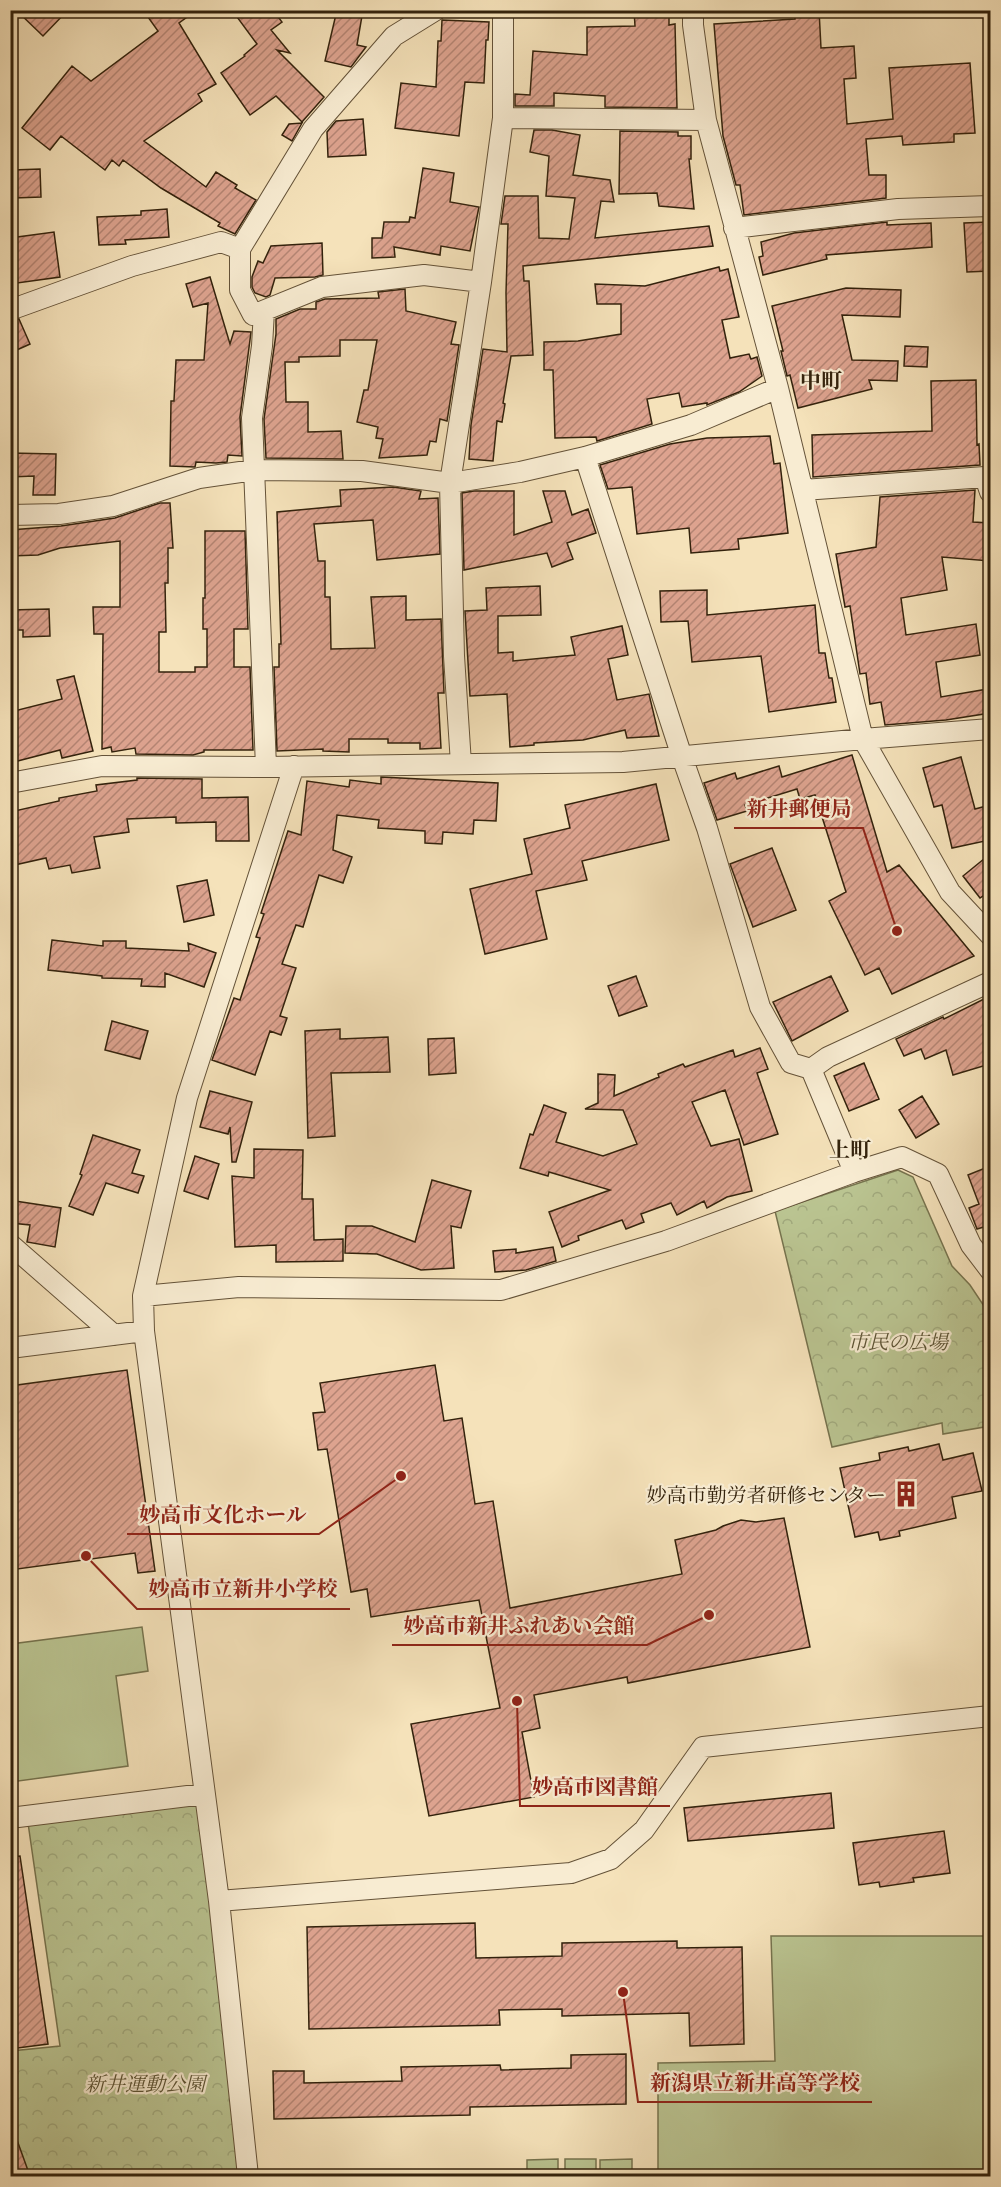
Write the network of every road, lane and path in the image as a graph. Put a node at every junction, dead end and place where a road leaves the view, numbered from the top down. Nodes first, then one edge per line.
1 (436, 10) edge
2 (503, 10) edge
3 (693, 10) edge
4 (503, 118) junction
5 (706, 120) junction
6 (990, 206) edge
7 (734, 228) junction
8 (240, 249) junction
9 (482, 282) junction
10 (10, 310) edge
11 (264, 311) junction
12 (778, 388) junction
13 (585, 457) junction
14 (254, 470) junction
15 (450, 483) junction
16 (803, 490) junction
17 (990, 492) edge
18 (10, 514) edge
19 (990, 729) edge
20 (863, 739) junction
21 (682, 757) junction
22 (461, 764) junction
23 (294, 766) junction
24 (266, 767) junction
25 (10, 783) edge
26 (990, 935) edge
27 (990, 982) edge
28 (811, 1069) junction
29 (854, 1172) junction
30 (10, 1244) edge
31 (990, 1270) edge
32 (143, 1296) junction
33 (144, 1331) junction
34 (114, 1335) junction
35 (10, 1348) edge
36 (990, 1716) edge
37 (204, 1794) junction
38 (10, 1818) edge
39 (219, 1901) junction
40 (248, 2176) edge

1 - 8 street
2 - 4 street
3 - 5 street
4 - 5 street
4 - 9 street
5 - 7 street
6 - 7 street
7 - 12 street
8 - 10 street
8 - 11 street
9 - 11 street
9 - 15 street
11 - 14 street
12 - 13 street
12 - 16 street
13 - 15 street
13 - 21 street
14 - 15 street
14 - 18 street
14 - 24 street
15 - 22 street
16 - 17 street
16 - 20 street
19 - 20 street
20 - 21 street
20 - 26 street
21 - 22 street
21 - 28 street
22 - 23 street
23 - 24 street
23 - 32 street
24 - 25 street
27 - 28 street
28 - 29 street
29 - 31 street
29 - 32 street
30 - 34 street
32 - 33 street
33 - 34 street
33 - 37 street
34 - 35 street
36 - 39 street
37 - 38 street
37 - 39 street
39 - 40 street

